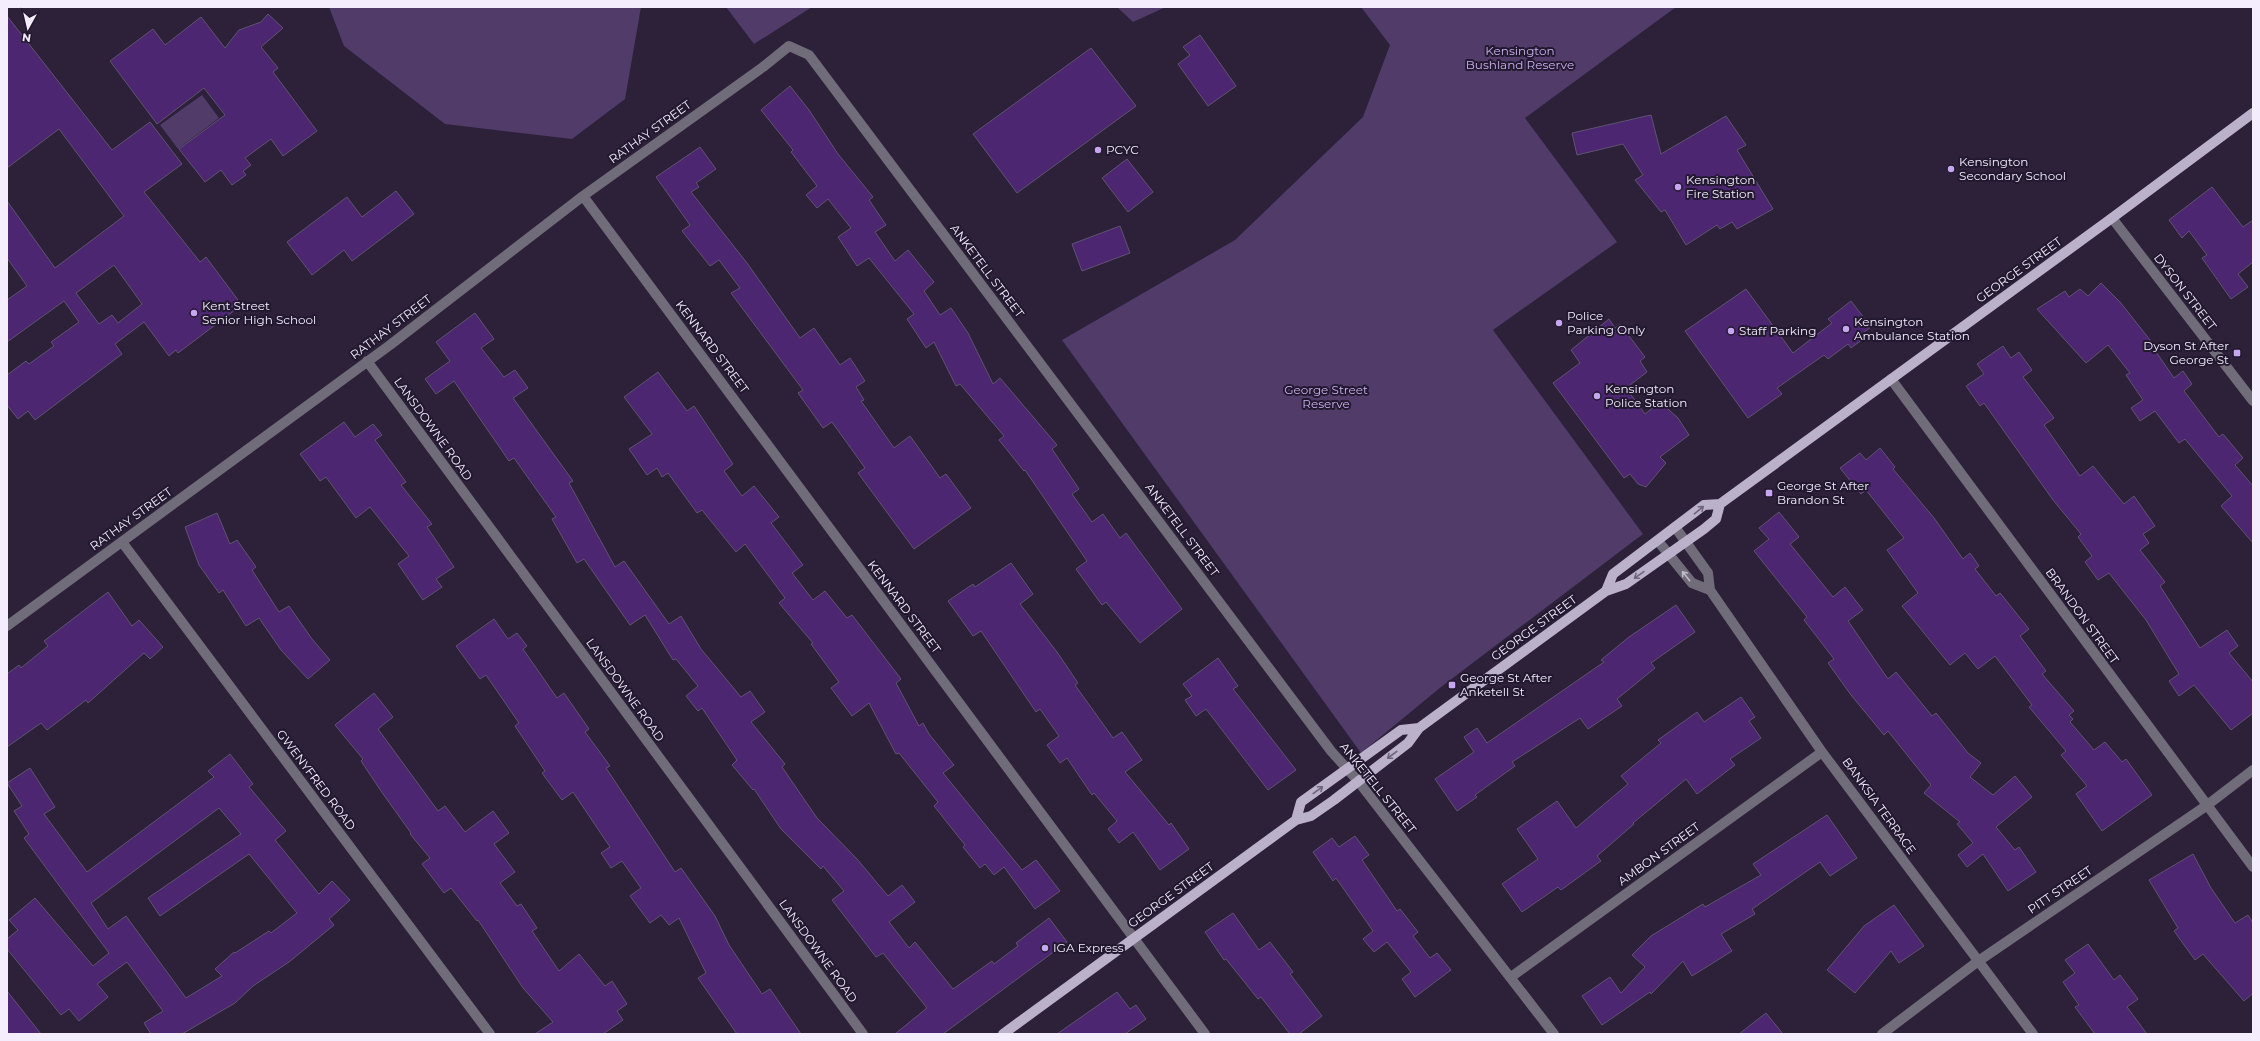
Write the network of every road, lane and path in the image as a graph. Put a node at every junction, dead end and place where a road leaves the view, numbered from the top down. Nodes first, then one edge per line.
1 (789, 46) joint
2 (2253, 112) edge
3 (583, 196) junction
4 (2112, 218) junction
5 (366, 361) junction
6 (1891, 379) junction
7 (2253, 401) edge
8 (1720, 504) junction
9 (1676, 527) junction
10 (1658, 541) junction
11 (1686, 541) junction
12 (122, 542) junction
13 (1669, 553) junction
14 (1710, 590) junction
15 (1606, 591) junction
16 (7, 626) edge
17 (1419, 728) junction
18 (1822, 752) junction
19 (1348, 770) junction
20 (2253, 770) edge
21 (1358, 781) junction
22 (2206, 806) junction
23 (1296, 820) junction
24 (2253, 867) edge
25 (1134, 938) junction
26 (1977, 962) junction
27 (1511, 977) junction
28 (490, 1034) edge
29 (863, 1034) edge
30 (1003, 1034) edge
31 (1205, 1034) edge
32 (1554, 1034) edge
33 (1882, 1034) edge
34 (2033, 1034) edge

1 - 3 street, RATHAY STREET
1 - 19 street, ANKETELL STREET
2 - 4 main road, GEORGE STREET
3 - 5 street, RATHAY STREET
3 - 25 street, KENNARD STREET
4 - 6 main road, GEORGE STREET
4 - 7 street, DYSON STREET
5 - 12 street, RATHAY STREET
5 - 29 street, LANSDOWNE ROAD
6 - 8 main road, GEORGE STREET
6 - 22 street, BRANDON STREET
9 -> 8 main road, GEORGE STREET
8 - 11 main road, GEORGE STREET
9 - 10 main road, GEORGE STREET
9 - 11 street, BANKSIA TERRACE
10 - 13 street
10 - 15 main road, GEORGE STREET
11 - 13 main road, GEORGE STREET
11 - 14 street, BANKSIA TERRACE
12 - 16 street, RATHAY STREET
12 - 28 street, GWENYFRED ROAD
14 -> 13 street
13 -> 15 main road, GEORGE STREET
14 - 18 street, BANKSIA TERRACE
15 - 17 main road, GEORGE STREET
17 - 19 main road, GEORGE STREET
17 -> 21 main road, GEORGE STREET
18 - 26 street, BANKSIA TERRACE
18 - 27 street, AMBON STREET
19 - 21 street, ANKETELL STREET
23 -> 19 main road, GEORGE STREET
20 - 22 street, PITT STREET
21 - 23 main road, GEORGE STREET
21 - 27 street, ANKETELL STREET
22 - 24 street, BRANDON STREET
22 - 26 street, PITT STREET
23 - 25 main road, GEORGE STREET
25 - 30 main road, GEORGE STREET
25 - 31 street, KENNARD STREET
26 - 33 street, PITT STREET
26 - 34 street, BANKSIA TERRACE
27 - 32 street, ANKETELL STREET

